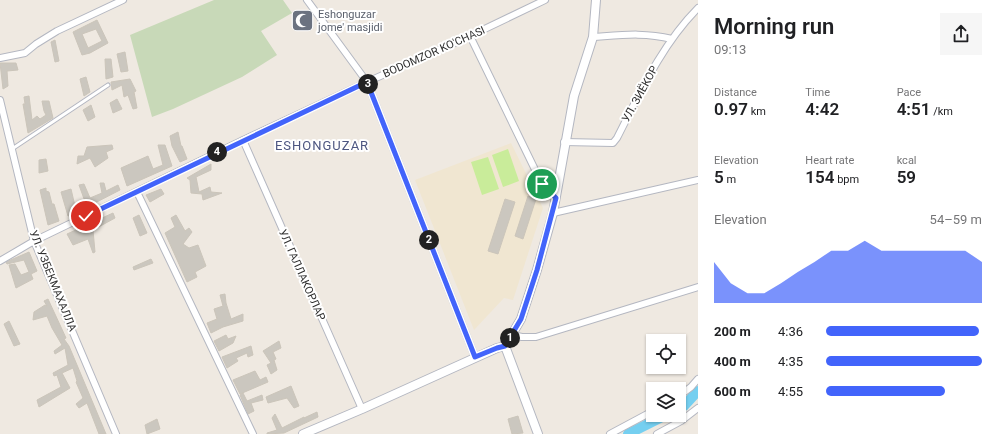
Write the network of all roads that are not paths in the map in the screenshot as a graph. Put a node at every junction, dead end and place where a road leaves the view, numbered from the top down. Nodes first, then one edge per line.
1 (123, 0) edge
2 (309, 0) edge
3 (545, 0) edge
4 (596, 0) edge
5 (698, 8) edge
6 (470, 36) junction
7 (593, 37) junction
8 (672, 39) junction
9 (0, 58) edge
10 (367, 82) junction
11 (108, 85) dead end
12 (0, 100) edge
13 (7, 129) junction
14 (0, 133) edge
15 (243, 140) junction
16 (564, 142) junction
17 (12, 149) junction
18 (698, 180) edge
19 (137, 192) junction
20 (556, 198) junction
21 (553, 213) junction
22 (34, 241) junction
23 (0, 260) edge
24 (698, 287) edge
25 (512, 335) junction
26 (505, 346) junction
27 (475, 357) junction
28 (698, 379) edge
29 (686, 391) edge
30 (698, 408) edge
31 (362, 409) junction
32 (646, 415) edge
33 (116, 434) edge
34 (253, 434) edge
35 (303, 434) edge
36 (538, 434) edge
37 (610, 434) edge
38 (657, 434) edge

1 - 9 street
2 - 10 street
3 - 6 street, BODOMZOR KO'CHASI
4 - 7 street
5 - 8 street, УЛ. ЗИЁКОР
6 - 10 street, BODOMZOR KO'CHASI
6 - 20 street
7 - 8 street
7 - 16 street
8 - 16 street, УЛ. ЗИЁКОР
10 - 15 street, BODOMZOR KO'CHASI
10 - 27 street
11 - 17 lane
12 - 13 street, УЛ. УЗБЕКМАХАЛЛА
13 - 14 street
13 - 17 street, УЛ. УЗБЕКМАХАЛЛА
15 - 19 street, BODOMZOR KO'CHASI
15 - 31 street, УЛ. ГАЛЛАКОРЛАР
16 - 20 street
17 - 22 street, УЛ. УЗБЕКМАХАЛЛА
18 - 21 street
19 - 22 street, BODOMZOR KO'CHASI
19 - 34 street
20 - 21 street
21 - 25 street
22 - 23 street, BODOMZOR KO'CHASI
22 - 33 street, УЛ. УЗБЕКМАХАЛЛА
24 - 25 street
25 - 26 street
26 - 27 street
26 - 36 street
27 - 31 street
28 - 29 street
30 - 38 street
31 - 35 street
32 - 37 street

